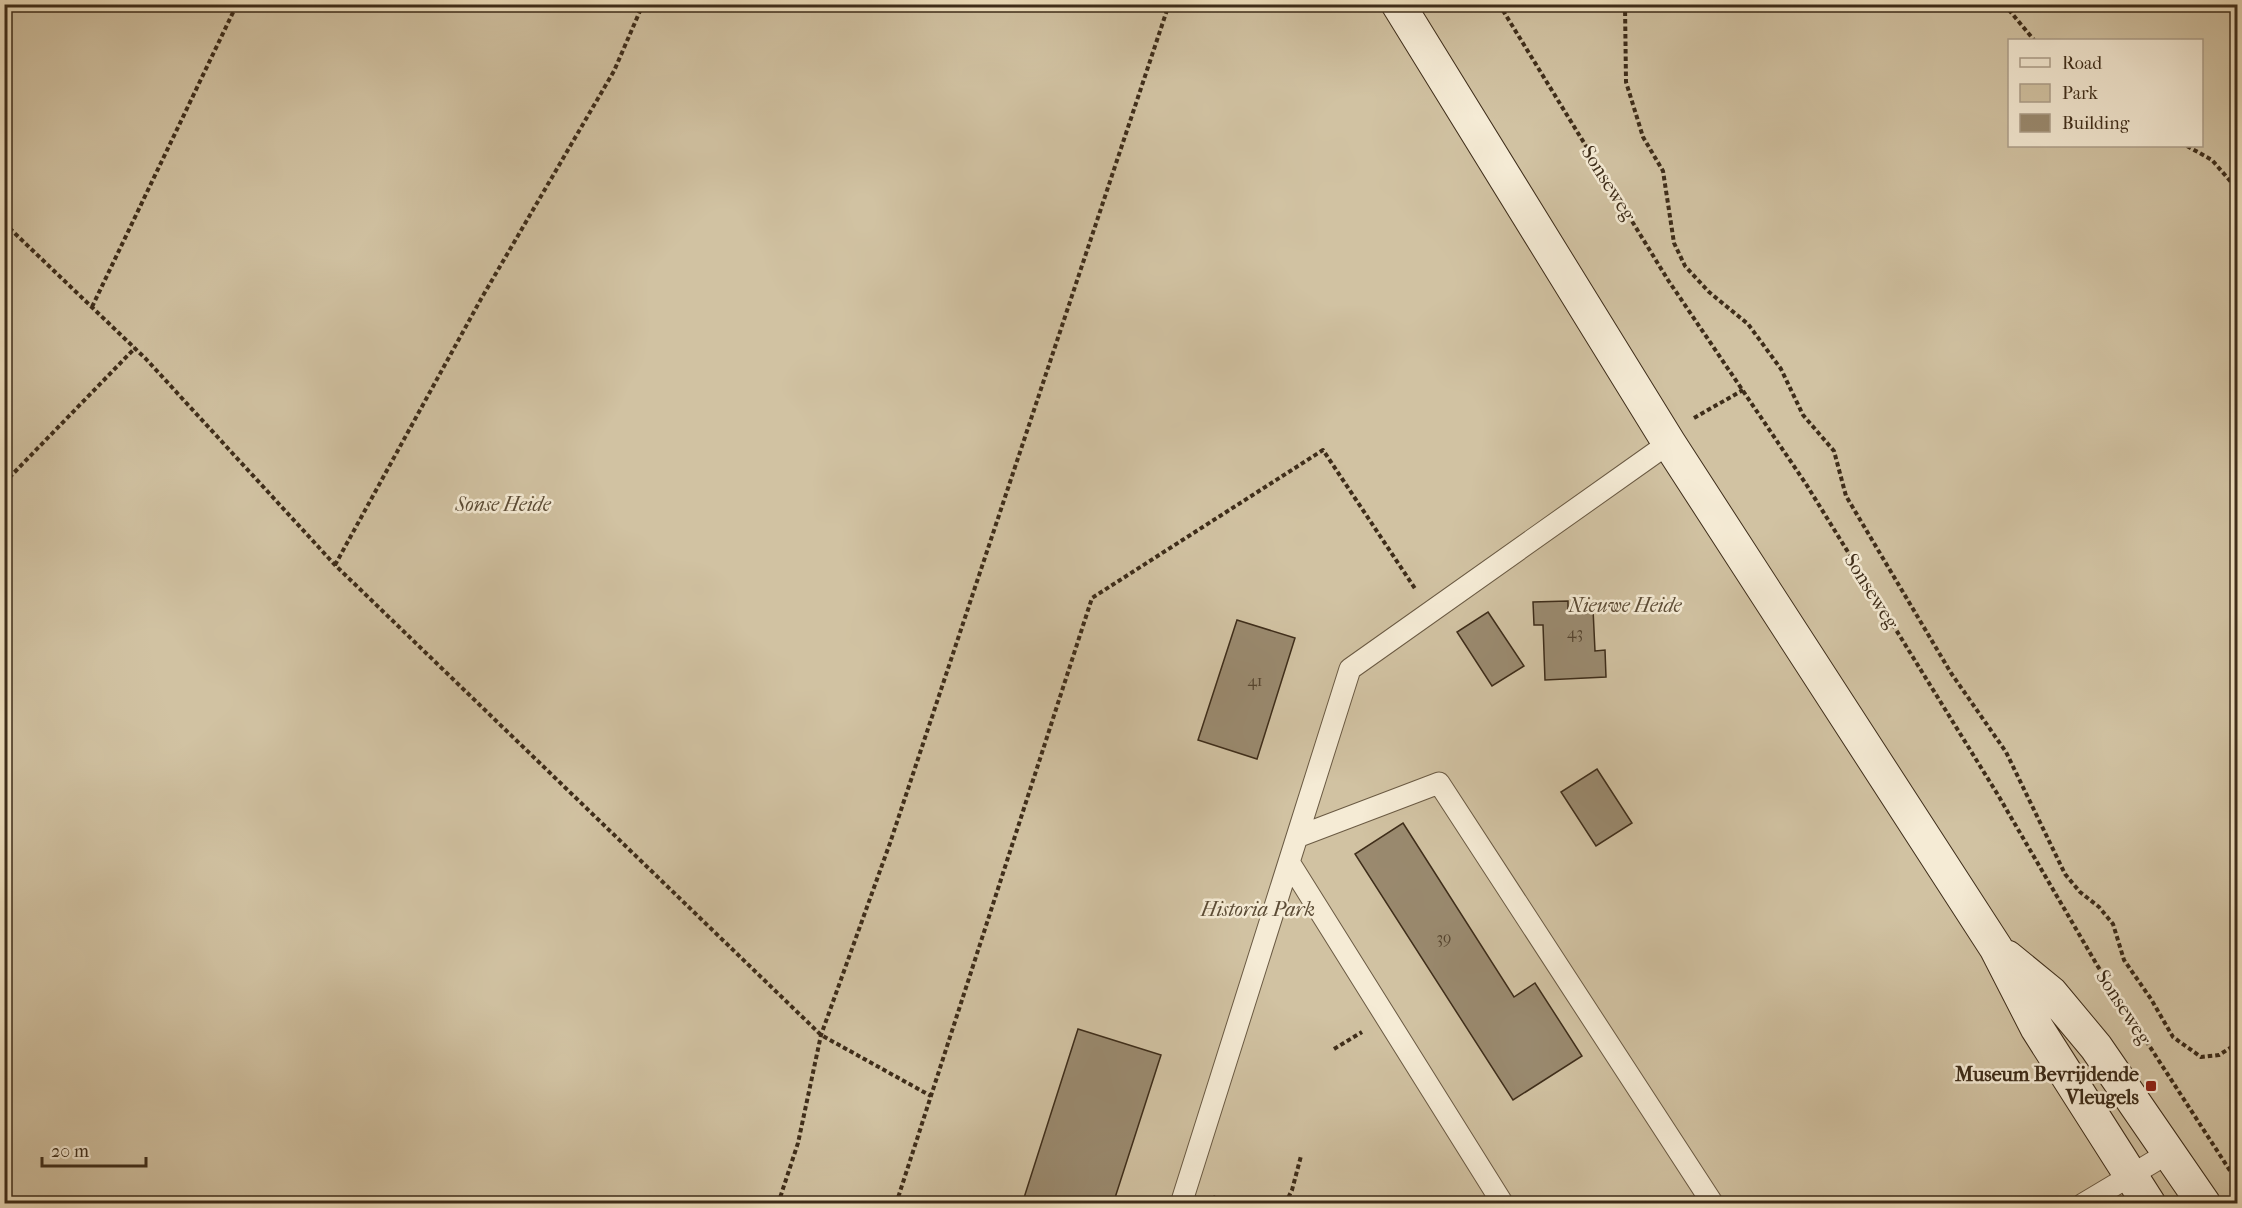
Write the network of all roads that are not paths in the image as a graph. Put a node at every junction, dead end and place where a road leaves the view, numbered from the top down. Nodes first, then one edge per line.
1 (1398, 4) edge
2 (1669, 443) junction
3 (1297, 837) junction
4 (1289, 862) junction
5 (1996, 948) junction
6 (2170, 1152) junction
7 (2131, 1176) junction
8 (1181, 1203) edge
9 (1503, 1203) edge
10 (1713, 1203) edge
11 (2083, 1203) edge
12 (2149, 1203) edge
13 (2204, 1203) edge

1 - 2 main road
2 - 3 lane
2 - 5 main road
3 - 4 lane
3 - 10 lane
4 - 8 lane
4 - 9 lane
5 - 6 main road
5 - 7 main road
6 - 7 lane
6 - 13 main road
7 - 11 lane
7 - 12 main road

